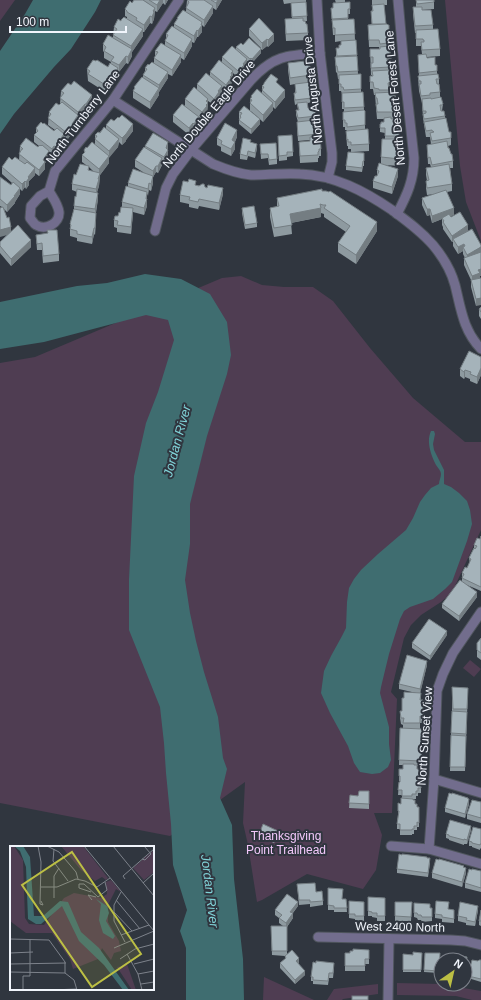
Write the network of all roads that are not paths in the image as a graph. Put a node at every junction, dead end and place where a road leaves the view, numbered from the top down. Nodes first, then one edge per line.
1 (179, 0) edge
2 (317, 0) edge
3 (398, 0) edge
4 (320, 53) junction
5 (113, 100) junction
6 (191, 150) junction
7 (328, 178) junction
8 (49, 191) dead end
9 (397, 214) junction
10 (155, 231) dead end
11 (481, 349) edge
12 (481, 612) edge
13 (434, 779) junction
14 (481, 793) edge
15 (391, 846) dead end
16 (429, 849) junction
17 (481, 864) edge
18 (318, 937) dead end
19 (388, 939) junction
20 (481, 945) edge
21 (388, 1000) edge

1 - 5 street, North Turnberry Lane
2 - 4 street, North Augusta Drive
3 - 9 street, North Desert Forest Lane
4 - 6 street, North Double Eagle Drive
4 - 7 street, North Augusta Drive
5 - 6 street
5 - 8 street, North Turnberry Lane
6 - 7 street
6 - 10 street, North Double Eagle Drive
7 - 9 street
9 - 11 street
12 - 13 street, North Sunset View
13 - 14 street
13 - 16 street, North Sunset View
15 - 16 street
16 - 17 street
18 - 19 street, West 2400 North
19 - 20 street, West 2400 North
19 - 21 street

